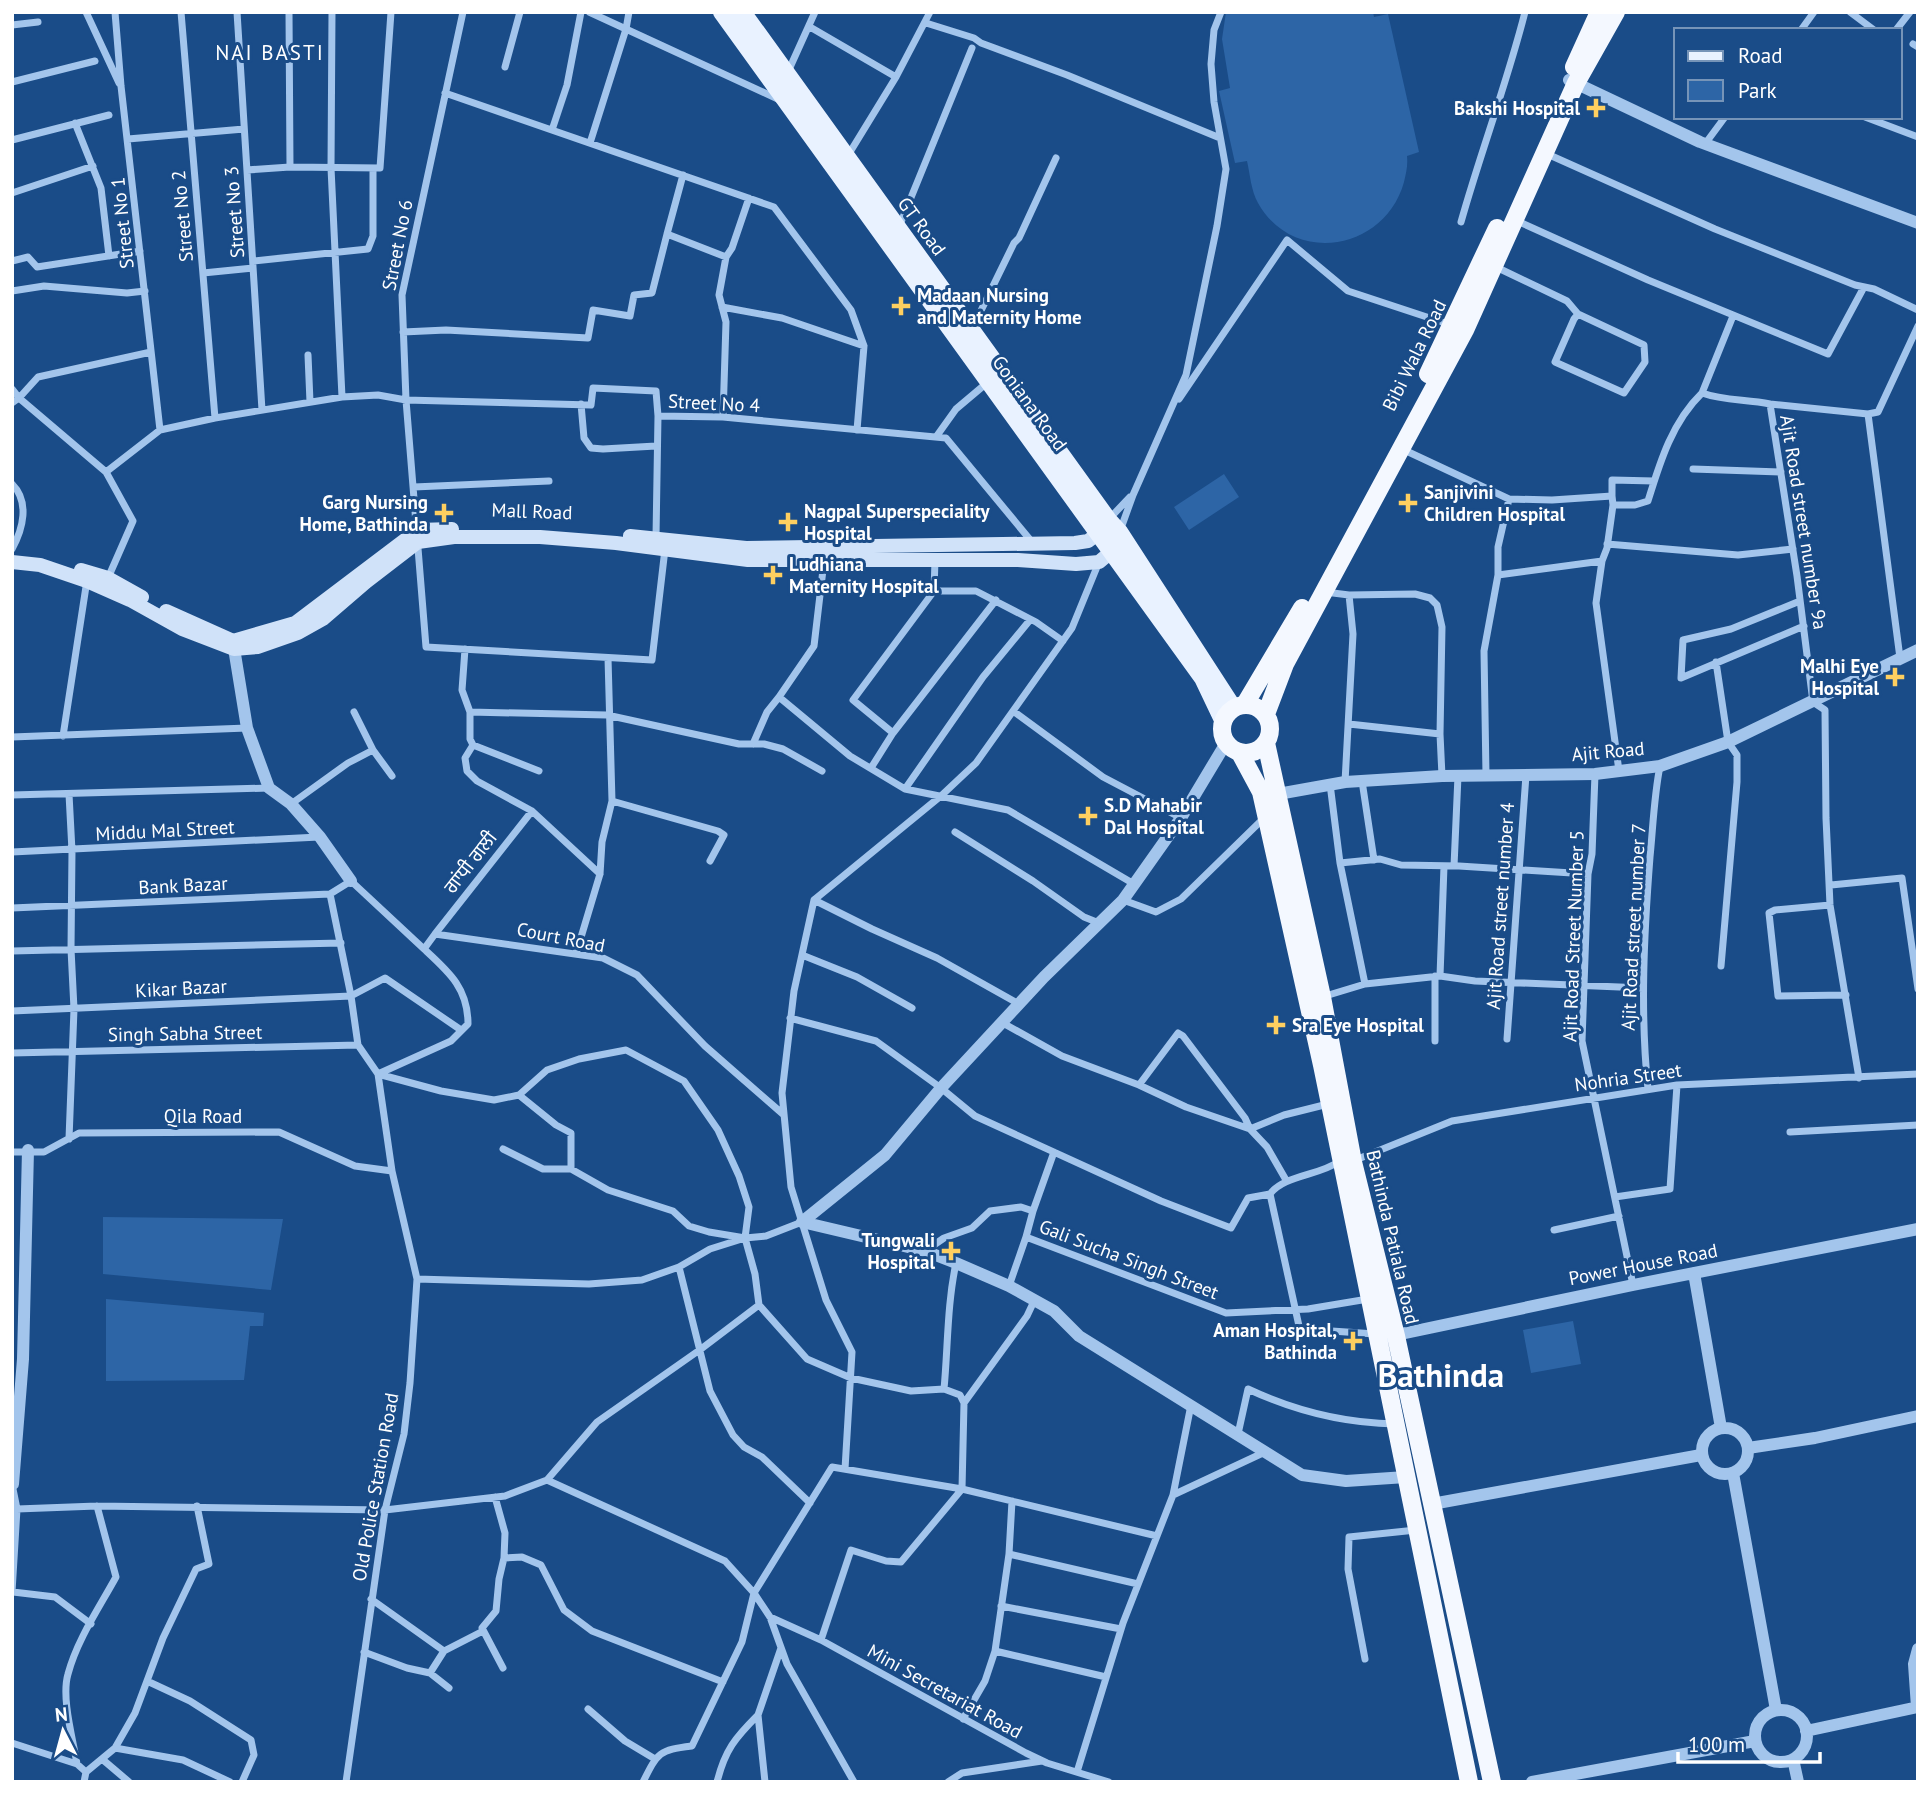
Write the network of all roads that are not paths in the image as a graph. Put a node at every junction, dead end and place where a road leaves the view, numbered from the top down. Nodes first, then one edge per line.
1 (86, 12) edge
2 (115, 12) edge
3 (181, 12) edge
4 (237, 12) edge
5 (289, 12) edge
6 (332, 12) edge
7 (390, 12) edge
8 (463, 12) edge
9 (520, 12) edge
10 (581, 12) edge
11 (589, 12) edge
12 (629, 12) edge
13 (722, 12) edge
14 (742, 12) edge
15 (815, 12) edge
16 (930, 12) edge
17 (1525, 12) edge
18 (1599, 12) edge
19 (1616, 12) edge
20 (1814, 12) edge
21 (1850, 12) edge
22 (1910, 12) edge
23 (1219, 13) edge
24 (1861, 15) edge
25 (38, 22) dead end
26 (926, 23) junction
27 (12, 25) edge
28 (810, 27) junction
29 (1802, 28) edge
30 (1898, 28) edge
31 (626, 29) junction
32 (972, 48) dead end
33 (95, 61) dead end
34 (505, 67) dead end
35 (787, 74) junction
36 (896, 77) junction
37 (1572, 81) junction
38 (12, 82) edge
39 (121, 86) junction
40 (445, 93) junction
41 (787, 103) junction
42 (109, 115) dead end
43 (1724, 119) edge
44 (1870, 119) edge
45 (75, 123) junction
46 (244, 129) junction
47 (552, 130) junction
48 (191, 134) junction
49 (1918, 137) edge
50 (1220, 138) junction
51 (128, 139) junction
52 (12, 140) edge
53 (590, 143) junction
54 (1705, 144) junction
55 (1544, 153) junction
56 (847, 157) junction
57 (1056, 158) dead end
58 (93, 166) junction
59 (290, 167) junction
60 (331, 168) junction
61 (373, 168) junction
62 (247, 170) junction
63 (683, 175) junction
64 (12, 193) edge
65 (749, 198) junction
66 (1514, 220) junction
67 (1461, 222) dead end
68 (1918, 223) edge
69 (667, 234) junction
70 (892, 234) junction
71 (140, 251) junction
72 (335, 253) junction
73 (109, 256) junction
74 (726, 257) junction
75 (12, 261) edge
76 (253, 265) junction
77 (1494, 265) junction
78 (203, 273) junction
79 (1864, 287) junction
80 (12, 291) edge
81 (145, 291) junction
82 (722, 307) junction
83 (1918, 310) edge
84 (1578, 314) junction
85 (1733, 316) junction
86 (1918, 326) edge
87 (1458, 328) junction
88 (971, 329) junction
89 (404, 332) junction
90 (864, 346) junction
91 (152, 352) junction
92 (308, 355) dead end
93 (988, 382) junction
94 (12, 389) edge
95 (1702, 393) junction
96 (342, 397) junction
97 (16, 400) edge
98 (406, 400) junction
99 (310, 402) junction
100 (580, 404) junction
101 (1770, 404) junction
102 (262, 410) junction
103 (1169, 414) junction
104 (1868, 414) junction
105 (658, 416) junction
106 (723, 417) junction
107 (215, 418) junction
108 (160, 430) junction
109 (858, 430) junction
110 (936, 438) junction
111 (656, 446) junction
112 (1401, 449) junction
113 (1693, 469) dead end
114 (106, 472) junction
115 (1781, 472) junction
116 (550, 481) dead end
117 (1654, 481) junction
118 (12, 484) edge
119 (414, 487) junction
120 (1133, 495) junction
121 (1612, 496) junction
122 (1509, 499) junction
123 (1613, 505) junction
124 (1109, 528) junction
125 (418, 536) junction
126 (661, 543) junction
127 (1033, 543) junction
128 (1607, 544) junction
129 (1793, 549) junction
130 (12, 551) edge
131 (1105, 557) junction
132 (825, 559) junction
133 (935, 560) junction
134 (1602, 561) junction
135 (12, 562) edge
136 (1498, 575) junction
137 (88, 577) junction
138 (108, 578) junction
139 (934, 591) junction
140 (1324, 592) junction
141 (1349, 595) junction
142 (996, 600) junction
143 (1800, 601) junction
144 (1030, 620) junction
145 (1804, 626) junction
146 (1063, 640) junction
147 (234, 645) junction
148 (465, 649) junction
149 (1918, 650) edge
150 (608, 658) junction
151 (1900, 658) junction
152 (1716, 663) junction
153 (779, 698) junction
154 (1813, 702) junction
155 (1013, 711) junction
156 (1234, 711) junction
157 (354, 712) dead end
158 (470, 712) junction
159 (1266, 714) junction
160 (610, 716) junction
161 (1349, 724) junction
162 (247, 728) junction
163 (893, 733) junction
164 (1440, 734) junction
165 (63, 736) junction
166 (12, 737) edge
167 (1728, 742) junction
168 (1266, 743) junction
169 (753, 744) junction
170 (472, 746) junction
171 (1233, 748) junction
172 (373, 750) junction
173 (1660, 766) junction
174 (871, 768) junction
175 (539, 771) dead end
176 (822, 771) dead end
177 (1619, 771) junction
178 (1595, 774) junction
179 (1486, 775) junction
180 (1526, 775) junction
181 (392, 776) dead end
182 (1442, 776) junction
183 (1458, 776) junction
184 (1362, 781) junction
185 (1345, 782) junction
186 (1330, 784) junction
187 (269, 788) junction
188 (905, 789) junction
189 (69, 794) junction
190 (1278, 794) junction
191 (942, 795) junction
192 (12, 796) edge
193 (612, 801) junction
194 (291, 804) junction
195 (532, 811) junction
196 (1265, 817) junction
197 (1181, 818) junction
198 (955, 832) dead end
199 (320, 837) junction
200 (72, 851) junction
201 (12, 852) edge
202 (1374, 860) junction
203 (710, 861) dead end
204 (1340, 863) junction
205 (1444, 866) junction
206 (1454, 866) junction
207 (1517, 871) junction
208 (600, 874) junction
209 (1588, 874) junction
210 (351, 881) junction
211 (1134, 884) junction
212 (1830, 886) junction
213 (330, 894) junction
214 (814, 900) junction
215 (1123, 900) junction
216 (1830, 905) junction
217 (72, 906) junction
218 (12, 908) edge
219 (1099, 923) junction
220 (435, 934) junction
221 (341, 943) junction
222 (71, 949) junction
223 (424, 949) junction
224 (12, 951) edge
225 (576, 954) junction
226 (802, 955) junction
227 (1721, 966) dead end
228 (1437, 976) junction
229 (1509, 982) junction
230 (1365, 984) junction
231 (1585, 985) junction
232 (1643, 988) junction
233 (1918, 989) edge
234 (1846, 995) junction
235 (351, 996) junction
236 (1322, 997) junction
237 (1018, 1004) junction
238 (912, 1007) dead end
239 (74, 1009) junction
240 (12, 1011) edge
241 (790, 1018) junction
242 (1001, 1023) junction
243 (461, 1030) junction
244 (1507, 1039) dead end
245 (1435, 1041) dead end
246 (358, 1045) junction
247 (74, 1052) junction
248 (12, 1053) edge
249 (378, 1074) junction
250 (1918, 1074) edge
251 (1859, 1078) junction
252 (1139, 1085) junction
253 (1677, 1085) junction
254 (941, 1088) junction
255 (1648, 1090) junction
256 (519, 1095) junction
257 (1595, 1098) junction
258 (1330, 1104) junction
259 (784, 1115) junction
260 (1918, 1125) edge
261 (1250, 1129) junction
262 (1790, 1132) dead end
263 (69, 1139) junction
264 (503, 1149) dead end
265 (28, 1150) junction
266 (12, 1152) edge
267 (1054, 1152) junction
268 (1347, 1161) junction
269 (571, 1169) junction
270 (392, 1171) junction
271 (1286, 1180) junction
272 (1270, 1194) junction
273 (1615, 1197) junction
274 (1033, 1211) junction
275 (1619, 1216) junction
276 (802, 1222) junction
277 (1918, 1229) edge
278 (1554, 1230) dead end
279 (1026, 1237) junction
280 (745, 1238) junction
281 (925, 1251) junction
282 (956, 1264) junction
283 (679, 1267) junction
284 (1694, 1273) junction
285 (417, 1279) junction
286 (1633, 1284) junction
287 (1009, 1286) junction
288 (1368, 1298) junction
289 (1035, 1300) junction
290 (759, 1305) junction
291 (1296, 1308) junction
292 (1376, 1336) junction
293 (1395, 1336) junction
294 (701, 1349) junction
295 (851, 1378) junction
296 (944, 1389) junction
297 (964, 1403) junction
298 (1191, 1404) junction
299 (1918, 1416) edge
300 (1395, 1424) junction
301 (1721, 1427) junction
302 (1238, 1434) junction
303 (1748, 1448) junction
304 (1266, 1452) junction
305 (1701, 1455) junction
306 (845, 1469) junction
307 (1733, 1473) junction
308 (1406, 1478) junction
309 (547, 1480) junction
310 (12, 1484) edge
311 (962, 1489) junction
312 (1173, 1495) junction
313 (495, 1497) junction
314 (1012, 1501) junction
315 (810, 1503) junction
316 (1432, 1504) junction
317 (97, 1506) junction
318 (197, 1506) junction
319 (18, 1509) junction
320 (385, 1510) junction
321 (1417, 1530) junction
322 (1157, 1536) junction
323 (1009, 1554) junction
324 (504, 1558) junction
325 (1138, 1584) junction
326 (13, 1592) edge
327 (754, 1593) junction
328 (371, 1599) junction
329 (1001, 1606) junction
330 (770, 1617) junction
331 (90, 1624) junction
332 (1121, 1629) junction
333 (483, 1631) junction
334 (821, 1640) junction
335 (781, 1648) junction
336 (1918, 1648) edge
337 (444, 1651) junction
338 (995, 1651) junction
339 (364, 1652) junction
340 (1365, 1658) dead end
341 (503, 1668) dead end
342 (430, 1673) junction
343 (1106, 1677) junction
344 (147, 1681) junction
345 (723, 1682) junction
346 (449, 1688) dead end
347 (1918, 1707) edge
348 (588, 1709) dead end
349 (1776, 1710) junction
350 (758, 1715) junction
351 (963, 1719) junction
352 (1806, 1731) junction
353 (1755, 1741) junction
354 (12, 1742) edge
355 (115, 1748) junction
356 (102, 1759) junction
357 (655, 1759) junction
358 (1793, 1759) junction
359 (1042, 1761) junction
360 (77, 1764) junction
361 (86, 1772) junction
362 (1077, 1772) junction
363 (84, 1782) edge
364 (129, 1782) edge
365 (230, 1782) edge
366 (242, 1782) edge
367 (346, 1782) edge
368 (643, 1782) edge
369 (717, 1782) edge
370 (765, 1782) edge
371 (854, 1782) edge
372 (948, 1782) edge
373 (1108, 1782) edge
374 (1469, 1782) edge
375 (1492, 1782) edge
376 (1532, 1782) edge
377 (1798, 1782) edge

1 - 39 street
2 - 39 street, Street No 1
3 - 48 street, Street No 2
4 - 46 street, Street No 3
5 - 59 street
6 - 60 street
7 - 61 street
8 - 40 street, Street No 6
9 - 34 street
10 - 47 street
11 - 31 street
12 - 31 street
13 - 41 main road, Goniana Road
14 - 35 main road, GT Road
15 - 28 street
16 - 26 street
17 - 67 street
18 - 37 highway, Bibi Wala Road
19 - 37 highway
20 - 29 street
21 - 24 street
22 - 30 street
23 - 50 street
25 - 27 street
26 - 36 street
26 - 50 street
28 - 35 street
28 - 36 street
31 - 41 street
31 - 53 street
32 - 70 street
33 - 38 street
35 - 56 main road, GT Road
36 - 56 street
37 - 54 street
37 - 55 highway
37 - 87 highway, Bibi Wala Road
39 - 51 street, Street No 1
40 - 47 street
40 - 89 street, Street No 6
41 - 70 main road, Goniana Road
42 - 45 street
43 - 54 street
44 - 49 street
45 - 52 street
45 - 58 street
46 - 48 street
46 - 62 street, Street No 3
47 - 53 street
48 - 51 street
48 - 78 street, Street No 2
50 - 103 street
51 - 71 street, Street No 1
53 - 63 street
54 - 68 street
55 - 66 highway
55 - 79 street
56 - 70 main road, GT Road
57 - 88 street
58 - 64 street
58 - 73 street
59 - 60 street
59 - 62 street
60 - 61 street
60 - 72 street
61 - 72 street
62 - 76 street, Street No 3
63 - 65 street
63 - 69 street
65 - 74 street
65 - 90 street
66 - 77 highway
66 - 85 street
69 - 74 street
69 - 89 street
70 - 88 main road, GT Road
70 - 93 main road, Goniana Road
71 - 73 street
71 - 81 street, Street No 1
72 - 76 street
72 - 96 street
73 - 75 street
74 - 82 street
76 - 78 street
76 - 102 street, Street No 3
77 - 84 street
77 - 87 highway
78 - 107 street, Street No 2
79 - 83 street
79 - 85 street
80 - 81 street
81 - 91 street, Street No 1
82 - 90 street
82 - 106 street
84 - 84 street
85 - 95 street
86 - 104 street
87 - 103 street
87 - 112 highway
87 - 156 highway, Bibi Wala Road
88 - 124 main road, GT Road
89 - 98 street, Street No 6
90 - 109 street
91 - 97 street
91 - 108 street, Street No 1
92 - 99 street
93 - 110 street
93 - 124 main road, Goniana Road
94 - 97 street
95 - 101 street
95 - 117 street
96 - 98 street
96 - 99 street
97 - 114 street
98 - 100 street
98 - 119 street, Street No 6
99 - 102 street
100 - 105 street, Street No 4
100 - 111 street
101 - 104 street, Ajit Road street number 9a
101 - 115 street, Ajit Road street number 9a
102 - 107 street
103 - 120 street
104 - 151 street
105 - 106 street, Street No 4
105 - 111 street
106 - 109 street, Street No 4
107 - 108 street
108 - 114 street
109 - 110 street, Street No 4
110 - 127 street
111 - 126 street
112 - 122 street
112 - 140 highway
113 - 115 street
114 - 138 street
115 - 129 street, Ajit Road street number 9a
116 - 119 street
117 - 121 street
117 - 123 street
118 - 130 street
119 - 125 street, Street No 6
120 - 124 street
120 - 124 street
121 - 122 street
121 - 123 street
122 - 136 street
123 - 128 street
124 - 127 main road, Mall Road
124 - 131 main road, Goniana Road
124 - 156 main road, GT Road
125 - 126 main road, Mall Road
125 - 147 main road
125 - 148 street, Street No 6
126 - 127 main road, Mall Road
126 - 132 main road
126 - 150 street
128 - 129 street
128 - 134 street
129 - 143 street, Ajit Road street number 9a
130 - 137 main road
131 - 133 main road
131 - 146 street
131 - 156 main road, Goniana Road
132 - 133 main road
132 - 153 street
133 - 139 street
134 - 136 street
134 - 177 street
135 - 137 main road
136 - 179 street
137 - 138 main road
137 - 147 main road
137 - 165 street
138 - 147 main road
139 - 142 street
139 - 163 street
140 - 141 street
140 - 159 highway
141 - 161 street
141 - 164 street
142 - 144 street
142 - 163 street
143 - 145 street, Ajit Road street number 9a
143 - 152 street
144 - 146 street
144 - 188 street
145 - 152 street
145 - 154 street, Ajit Road street number 9a
146 - 155 street
147 - 162 street
148 - 150 street
148 - 158 street
149 - 151 street, Ajit Road
150 - 160 street
151 - 154 street, Ajit Road
152 - 167 street
153 - 169 street
153 - 174 street
154 - 167 street, Ajit Road
154 - 212 street, Ajit Road street number 9a
155 - 191 street
155 - 197 street
156 - 159 highway
156 - 171 highway
157 - 172 street
158 - 160 street
158 - 170 street
159 - 168 highway
160 - 169 street
160 - 193 street
161 - 164 street
161 - 185 street
162 - 165 street
162 - 187 street
163 - 174 street
164 - 182 street
165 - 166 street
167 - 173 street, Ajit Road
167 - 227 street
168 - 171 highway
168 - 190 highway, Bathinda Patiala Road
169 - 176 street
170 - 175 street
170 - 195 street
171 - 196 highway
171 - 197 street
172 - 181 street
172 - 194 street
173 - 177 street, Ajit Road
173 - 232 street, Ajit Road street number 7
174 - 188 street
177 - 178 street, Ajit Road
178 - 180 street, Ajit Road
178 - 209 street, Ajit Road Street Number 5
179 - 180 street, Ajit Road
179 - 183 street, Ajit Road
180 - 207 street, Ajit Road street number 4
182 - 183 street, Ajit Road
182 - 184 street, Ajit Road
183 - 206 street
184 - 185 street, Ajit Road
184 - 202 street
185 - 186 street, Ajit Road
186 - 190 street, Ajit Road
186 - 204 street
187 - 189 street
187 - 194 street
188 - 191 street
189 - 192 street
189 - 200 street
190 - 236 highway, Bathinda Patiala Road
191 - 211 street
191 - 214 street
193 - 203 street
193 - 208 street
194 - 199 street
195 - 208 street
195 - 220 street, ਗਾਂਧੀ ਗਲੀ
196 - 215 street
196 - 258 highway
197 - 211 street
198 - 219 street
199 - 200 street, Middu Mal Street
199 - 210 street
200 - 201 street, Middu Mal Street
200 - 217 street
202 - 204 street
202 - 205 street
204 - 230 street
205 - 206 street
205 - 228 street
206 - 207 street
207 - 209 street
207 - 229 street, Ajit Road street number 4
208 - 225 street
209 - 231 street, Ajit Road Street Number 5
210 - 213 street, Bank Bazar
210 - 223 street
211 - 215 street
212 - 216 street
212 - 233 street
213 - 217 street, Bank Bazar
213 - 221 street
214 - 226 street
214 - 237 street
215 - 219 street
216 - 234 street
216 - 234 street
217 - 218 street, Bank Bazar
217 - 222 street
219 - 237 street
220 - 223 street
220 - 225 street, Court Road
221 - 222 street
221 - 235 street
222 - 224 street
222 - 239 street
223 - 243 street
225 - 259 street, Court Road
226 - 238 street
226 - 241 street
228 - 229 street
228 - 230 street
228 - 245 street
229 - 231 street
229 - 244 street, Ajit Road street number 4
230 - 236 street
231 - 232 street
231 - 257 street, Ajit Road Street Number 5
232 - 255 street, Ajit Road street number 7
234 - 251 street
235 - 239 street, Kikar Bazar
235 - 243 street
235 - 246 street
236 - 268 highway, Bathinda Patiala Road
237 - 242 street
239 - 240 street, Kikar Bazar
239 - 247 street
241 - 254 street
241 - 259 street
242 - 252 street
242 - 254 street
243 - 249 street
246 - 247 street, Singh Sabha Street
246 - 249 street
247 - 248 street, Singh Sabha Street
247 - 263 street
249 - 256 street
249 - 270 street, Old Police Station Road
250 - 251 street, Nohria Street
251 - 253 street, Nohria Street
252 - 261 street
252 - 261 street
253 - 255 street, Nohria Street
253 - 273 street
254 - 267 street
254 - 276 street
255 - 257 street, Nohria Street
256 - 269 street
256 - 280 street
257 - 268 street, Nohria Street
257 - 273 street, Ajit Road Street Number 5
258 - 261 street
258 - 268 highway
259 - 276 street
260 - 262 street
261 - 271 street
263 - 265 street, Qila Road
263 - 270 street, Qila Road
264 - 269 street
265 - 266 street, Qila Road
265 - 310 street
267 - 272 street
267 - 274 street
268 - 271 street, Nohria Street
268 - 288 highway
268 - 293 highway, Bathinda Patiala Road
269 - 280 street
270 - 285 street, Old Police Station Road
271 - 272 street
272 - 291 street
273 - 275 street, Ajit Road Street Number 5
274 - 279 street, Gali Sucha Singh Street
274 - 281 street, Gali Sucha Singh Street
275 - 278 street
275 - 286 street, Ajit Road Street Number 5
276 - 280 street
276 - 281 street
276 - 295 street
277 - 284 street, Power House Road
279 - 287 street
279 - 291 street, Gali Sucha Singh Street
280 - 283 street
280 - 290 street
281 - 282 street
282 - 287 street
282 - 296 street
283 - 285 street
283 - 294 street
284 - 286 street, Power House Road
284 - 301 street
285 - 320 street, Old Police Station Road
286 - 293 street, Power House Road
287 - 289 street
288 - 291 street, Gali Sucha Singh Street
288 - 292 highway
289 - 297 street
289 - 298 street
290 - 294 street
290 - 295 street
291 - 292 street
292 - 293 street, Power House Road
292 - 300 highway
293 - 316 highway, Bathinda Patiala Road
294 - 309 street
294 - 315 street
295 - 296 street
295 - 306 street
296 - 297 street
297 - 311 street
298 - 302 street
298 - 312 street
299 - 303 street
300 - 302 street
300 - 308 highway
301 - 303 street
301 - 305 street
302 - 304 street
303 - 307 street
304 - 308 street
304 - 312 street
305 - 307 street
305 - 316 street
306 - 311 street
306 - 315 street
307 - 349 street
308 - 321 highway
309 - 313 street
309 - 327 street
310 - 319 street
311 - 314 street
311 - 334 street
312 - 322 street
313 - 320 street
313 - 324 street
314 - 322 street
314 - 323 street
315 - 327 street
316 - 375 highway, Bathinda Patiala Road
317 - 318 street
317 - 319 street
317 - 331 street
318 - 320 street
318 - 344 street
319 - 326 street
320 - 328 street, Old Police Station Road
321 - 340 street
321 - 374 highway
322 - 325 street
323 - 325 street
323 - 329 street
324 - 333 street
324 - 345 street
325 - 332 street
326 - 331 street
327 - 330 street
327 - 345 street
328 - 337 street
328 - 339 street, Old Police Station Road
329 - 332 street
329 - 338 street
330 - 334 street, Mini Secretariat Road
330 - 335 street
331 - 360 street
332 - 343 street
333 - 337 street
333 - 341 street
334 - 351 street, Mini Secretariat Road
335 - 350 street
335 - 371 street
336 - 347 street
337 - 342 street
338 - 343 street
338 - 351 street
339 - 342 street
339 - 367 street, Old Police Station Road
342 - 346 street
343 - 362 street
344 - 355 street
344 - 366 street
345 - 357 street
347 - 352 street
348 - 357 street
349 - 352 street
349 - 353 street
350 - 369 street
350 - 370 street
351 - 359 street, Mini Secretariat Road
352 - 358 street
353 - 358 street
353 - 376 street
354 - 360 street
355 - 356 street
355 - 365 street
356 - 361 street
356 - 364 street
357 - 368 street
358 - 377 street
359 - 362 street, Mini Secretariat Road
359 - 372 street
360 - 361 street
361 - 363 street
362 - 373 street, Mini Secretariat Road

